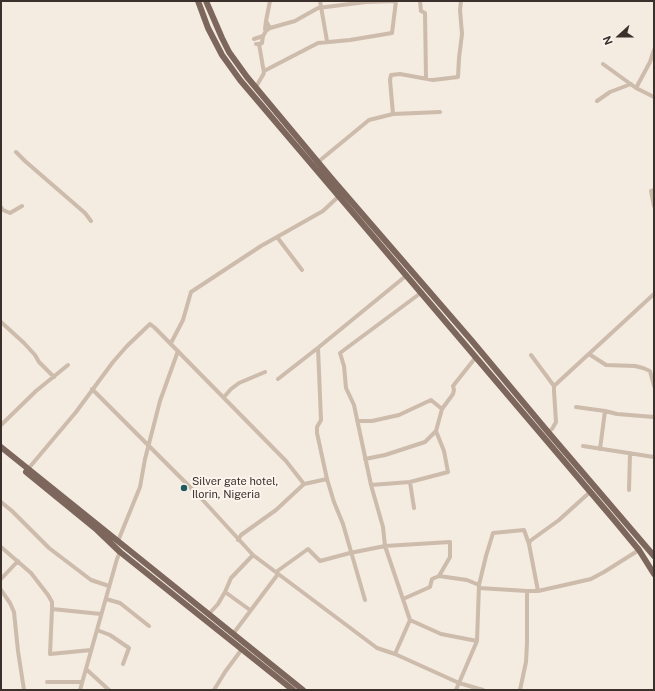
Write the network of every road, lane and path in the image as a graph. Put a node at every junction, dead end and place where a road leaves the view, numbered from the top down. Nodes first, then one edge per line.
1 (198, 1) edge
2 (206, 1) edge
3 (270, 1) edge
4 (320, 1) edge
5 (396, 1) edge
6 (420, 1) edge
7 (461, 1) edge
8 (320, 8) junction
9 (267, 27) junction
10 (263, 36) junction
11 (257, 42) junction
12 (327, 42) junction
13 (654, 50) edge
14 (603, 64) dead end
15 (264, 71) junction
16 (426, 78) junction
17 (630, 84) junction
18 (256, 88) junction
19 (636, 88) junction
20 (654, 98) edge
21 (597, 101) dead end
22 (440, 112) dead end
23 (393, 114) junction
24 (16, 152) dead end
25 (318, 162) junction
26 (654, 190) edge
27 (339, 196) junction
28 (1, 206) edge
29 (22, 206) dead end
30 (654, 206) edge
31 (91, 221) dead end
32 (277, 237) junction
33 (302, 270) dead end
34 (407, 275) junction
35 (422, 292) junction
36 (654, 294) edge
37 (1, 322) edge
38 (171, 343) junction
39 (318, 348) junction
40 (178, 351) junction
41 (589, 354) junction
42 (531, 355) dead end
43 (476, 357) junction
44 (68, 365) dead end
45 (265, 372) dead end
46 (54, 377) junction
47 (278, 379) dead end
48 (554, 386) junction
49 (654, 386) edge
50 (92, 389) junction
51 (224, 397) junction
52 (576, 406) dead end
53 (442, 409) junction
54 (605, 411) junction
55 (654, 418) edge
56 (357, 421) junction
57 (1, 425) edge
58 (436, 431) junction
59 (548, 432) junction
60 (149, 445) junction
61 (583, 446) dead end
62 (1, 447) edge
63 (600, 449) junction
64 (1, 452) edge
65 (630, 453) junction
66 (654, 457) edge
67 (365, 459) junction
68 (28, 469) junction
69 (327, 479) junction
70 (410, 482) junction
71 (304, 484) junction
72 (371, 486) junction
73 (630, 490) dead end
74 (590, 492) junction
75 (1, 502) edge
76 (414, 508) dead end
77 (240, 538) junction
78 (118, 541) junction
79 (529, 544) junction
80 (385, 546) junction
81 (1, 547) edge
82 (639, 550) junction
83 (120, 552) junction
84 (350, 553) junction
85 (253, 555) junction
86 (654, 556) edge
87 (18, 561) junction
88 (148, 570) junction
89 (277, 573) junction
90 (654, 574) edge
91 (440, 576) junction
92 (1, 579) edge
93 (109, 586) junction
94 (479, 586) junction
95 (1, 590) edge
96 (538, 590) junction
97 (527, 591) junction
98 (225, 592) junction
99 (106, 599) junction
100 (403, 599) junction
101 (365, 600) dead end
102 (52, 609) junction
103 (250, 610) junction
104 (101, 614) junction
105 (208, 615) junction
106 (410, 620) junction
107 (149, 626) dead end
108 (97, 630) junction
109 (233, 634) junction
110 (477, 641) junction
111 (242, 649) junction
112 (91, 650) junction
113 (251, 653) junction
114 (395, 654) junction
115 (123, 664) dead end
116 (86, 669) junction
117 (47, 682) dead end
118 (82, 682) junction
119 (459, 683) junction
120 (297, 689) edge
121 (24, 690) edge
122 (80, 690) edge
123 (109, 690) edge
124 (214, 690) edge
125 (456, 690) edge
126 (483, 690) edge
127 (520, 690) edge

1 - 27 main road
2 - 18 main road
3 - 9 street
4 - 8 street
5 - 8 street
5 - 12 street
6 - 16 street
7 - 16 street
8 - 9 street
8 - 12 street
9 - 10 street
10 - 11 street
10 - 11 street
11 - 15 street
12 - 15 street
13 - 19 street
14 - 17 street
15 - 18 street
16 - 23 street
17 - 19 street
17 - 21 street
18 - 25 main road
19 - 20 street
22 - 23 street
23 - 25 street
24 - 31 street
25 - 59 main road
26 - 30 street
27 - 32 street
27 - 34 main road
28 - 29 street
32 - 33 street
32 - 38 street
34 - 35 main road
34 - 39 street
35 - 43 main road
35 - 56 street
36 - 41 street
37 - 46 street
38 - 40 street
38 - 50 street
39 - 47 street
39 - 69 street
40 - 51 street
40 - 60 street
41 - 48 street
41 - 49 street
42 - 48 street
43 - 53 street
43 - 74 main road
44 - 46 street
45 - 51 street
46 - 57 street
48 - 59 street
50 - 60 street
50 - 68 street
51 - 71 street
52 - 54 street
53 - 56 street
53 - 58 street
54 - 55 street
54 - 63 street
56 - 67 street
58 - 67 street
58 - 70 street
59 - 86 main road
60 - 77 street
60 - 78 street
61 - 63 street
62 - 68 main road
63 - 65 street
64 - 83 main road
65 - 66 street
65 - 73 street
67 - 72 street
68 - 78 main road
69 - 71 street
69 - 84 street
70 - 72 street
70 - 76 street
71 - 77 street
72 - 80 street
74 - 79 street
74 - 82 main road
75 - 93 street
77 - 85 street
78 - 88 main road
79 - 94 street
79 - 96 street
80 - 84 street
80 - 91 street
80 - 100 street
81 - 87 street
82 - 90 main road
82 - 96 street
83 - 88 main road
83 - 93 street
84 - 89 street
84 - 101 street
85 - 89 street
85 - 98 street
87 - 92 street
87 - 102 street
88 - 105 main road
88 - 111 main road
89 - 103 street
89 - 114 street
91 - 94 street
91 - 100 street
93 - 99 street
94 - 97 street
94 - 110 street
95 - 121 street
96 - 97 street
97 - 127 street
98 - 103 street
98 - 105 street
99 - 104 street
99 - 107 street
100 - 106 street
102 - 104 street
102 - 112 street
103 - 109 street
104 - 108 street
105 - 109 main road
106 - 110 street
106 - 114 street
108 - 112 street
108 - 115 street
109 - 113 main road
110 - 119 street
111 - 113 main road
111 - 124 street
112 - 116 street
113 - 120 main road
114 - 119 street
116 - 118 street
116 - 123 street
117 - 118 street
118 - 122 street
119 - 125 street
119 - 126 street

